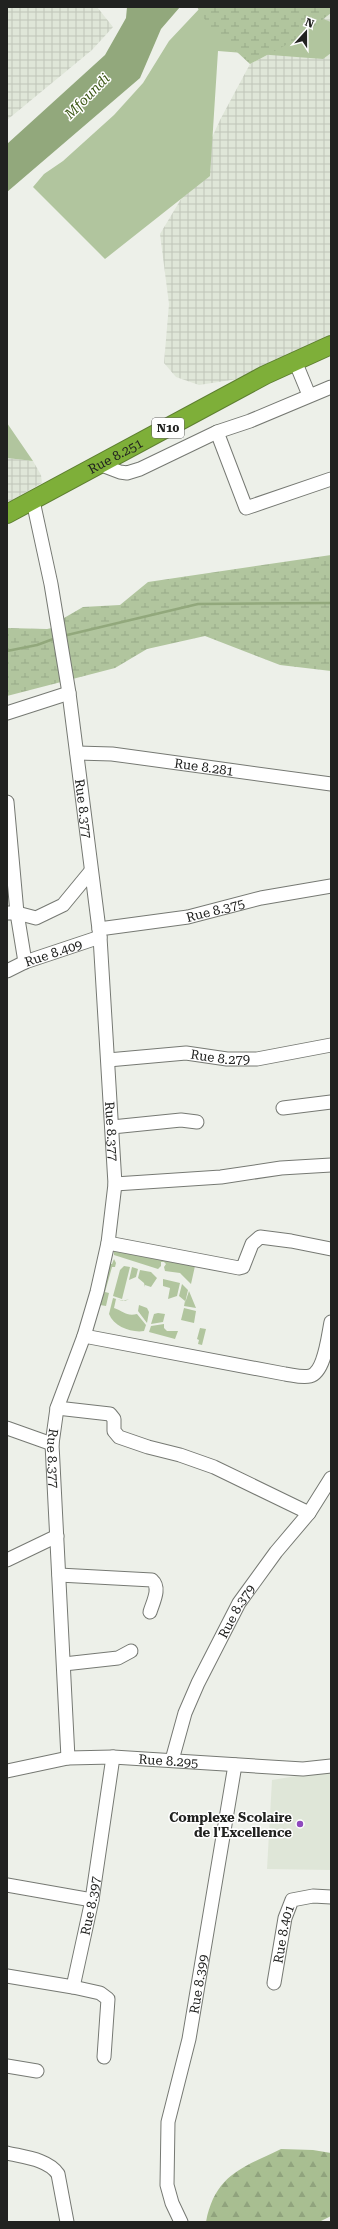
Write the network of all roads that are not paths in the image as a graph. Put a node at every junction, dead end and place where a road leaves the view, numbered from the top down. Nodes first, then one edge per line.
1 (331, 345) edge
2 (295, 361) junction
3 (331, 387) edge
4 (309, 395) junction
5 (217, 432) junction
6 (99, 464) junction
7 (331, 479) edge
8 (33, 501) junction
9 (7, 514) edge
10 (69, 693) junction
11 (7, 713) edge
12 (77, 753) junction
13 (331, 784) edge
14 (7, 802) edge
15 (91, 871) junction
16 (331, 886) edge
17 (12, 913) edge
18 (100, 933) junction
19 (25, 962) junction
20 (7, 971) edge
21 (331, 1045) edge
22 (108, 1060) junction
23 (331, 1102) edge
24 (283, 1108) dead end
25 (197, 1122) dead end
26 (112, 1127) junction
27 (331, 1165) edge
28 (116, 1184) junction
29 (108, 1243) junction
30 (331, 1250) edge
31 (331, 1322) edge
32 (84, 1336) junction
33 (327, 1359) edge
34 (57, 1408) junction
35 (7, 1428) edge
36 (52, 1444) junction
37 (331, 1478) edge
38 (309, 1513) junction
39 (57, 1536) junction
40 (7, 1560) edge
41 (59, 1575) junction
42 (150, 1612) dead end
43 (131, 1651) dead end
44 (64, 1664) junction
45 (113, 1757) junction
46 (68, 1758) junction
47 (172, 1760) junction
48 (235, 1764) junction
49 (331, 1766) edge
50 (7, 1771) edge
51 (7, 1885) edge
52 (331, 1897) edge
53 (92, 1900) junction
54 (7, 1976) edge
55 (274, 1983) dead end
56 (73, 1987) junction
57 (104, 2057) dead end
58 (7, 2066) edge
59 (37, 2071) dead end
60 (7, 2153) edge
61 (67, 2222) edge
62 (181, 2222) edge

1 - 2 highway, Rue 8.251 / N10
2 - 4 street
2 - 6 highway, Rue 8.251 / N10
3 - 4 street
4 - 5 street
5 - 6 street
5 - 7 street
6 - 8 highway, Rue 8.251 / N10
8 - 9 highway, Rue 8.251 / N10
8 - 10 street, Rue 8.377
10 - 11 street
10 - 12 street, Rue 8.377
12 - 13 street, Rue 8.281
12 - 15 street, Rue 8.377
14 - 17 street
15 - 17 street
15 - 18 street, Rue 8.377
16 - 18 street, Rue 8.375
17 - 19 street
18 - 19 street, Rue 8.409
18 - 22 street, Rue 8.377
19 - 20 street, Rue 8.409
21 - 22 street, Rue 8.279
22 - 26 street, Rue 8.377
23 - 24 street
25 - 26 street
26 - 28 street, Rue 8.377
27 - 28 street
28 - 29 street, Rue 8.377
29 - 30 street
29 - 32 street, Rue 8.377
31 - 33 street
32 - 33 street
32 - 34 street, Rue 8.377
34 - 36 street, Rue 8.377
34 - 38 street
35 - 36 street
36 - 39 street, Rue 8.377
37 - 38 street, Rue 8.379
38 - 47 street, Rue 8.379
39 - 40 street
39 - 41 street, Rue 8.377
41 - 42 street
41 - 44 street, Rue 8.377
43 - 44 street
44 - 46 street, Rue 8.377
45 - 46 street, Rue 8.295
45 - 47 street, Rue 8.295
45 - 53 street, Rue 8.397
46 - 50 street, Rue 8.295
47 - 48 street, Rue 8.295
48 - 49 street, Rue 8.295
48 - 62 street, Rue 8.399
51 - 53 street
52 - 55 street, Rue 8.401
53 - 56 street, Rue 8.397
54 - 56 street
56 - 57 street
58 - 59 street
60 - 61 street

